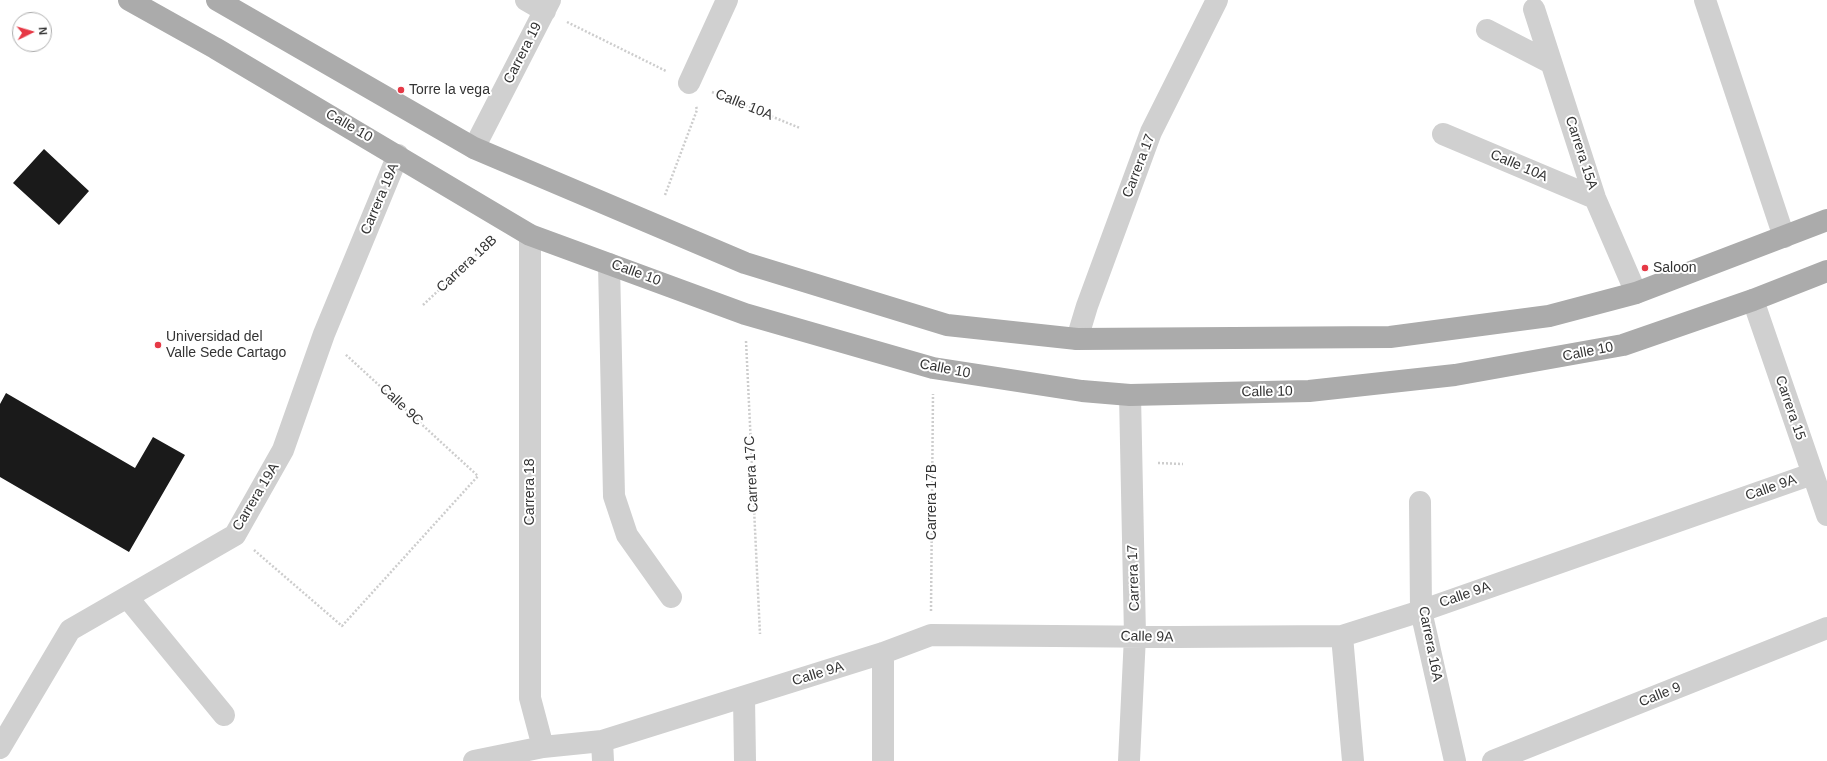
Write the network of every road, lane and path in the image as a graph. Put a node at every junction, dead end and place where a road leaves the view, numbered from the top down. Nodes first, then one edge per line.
1 (129, 0) edge
2 (216, 0) edge
3 (727, 0) edge
4 (1217, 0) edge
5 (1705, 0) edge
6 (540, 4) edge
7 (1534, 9) dead end
8 (1487, 30) dead end
9 (1552, 63) junction
10 (689, 83) junction
11 (800, 128) dead end
12 (1443, 134) dead end
13 (474, 148) junction
14 (398, 155) junction
15 (665, 195) dead end
16 (1596, 198) junction
17 (1827, 220) edge
18 (510, 223) junction
19 (530, 235) junction
20 (1784, 237) junction
21 (609, 264) junction
22 (1827, 271) edge
23 (1636, 293) junction
24 (1753, 300) junction
25 (423, 305) dead end
26 (744, 314) junction
27 (324, 334) junction
28 (1077, 339) junction
29 (933, 368) junction
30 (1130, 395) junction
31 (1812, 474) junction
32 (1420, 502) dead end
33 (1827, 515) edge
34 (235, 535) junction
35 (127, 597) junction
36 (671, 597) dead end
37 (1421, 611) junction
38 (1827, 628) edge
39 (760, 634) dead end
40 (930, 635) junction
41 (1135, 636) junction
42 (1342, 636) junction
43 (883, 653) junction
44 (744, 697) junction
45 (224, 715) dead end
46 (0, 748) edge
47 (543, 748) junction
48 (603, 751) edge
49 (474, 761) edge
50 (745, 761) edge
51 (883, 761) edge
52 (1129, 761) edge
53 (1352, 761) edge
54 (1454, 761) edge
55 (1493, 761) edge

1 - 14 main road, Calle 10
2 - 13 main road
3 - 10 street
4 - 28 street, Carrera 17
5 - 20 street
6 - 10 path, Calle 10A
6 - 13 street, Carrera 19
7 - 9 street, Carrera 15A
8 - 9 street
9 - 16 street, Carrera 15A
10 - 11 path, Calle 10A
10 - 15 path
12 - 16 street, Calle 10A
13 - 28 main road
14 - 18 main road, Calle 10
14 - 27 street, Carrera 19A
16 - 23 street, Carrera 15A
17 - 20 main road
18 - 19 main road, Calle 10
18 - 25 path, Carrera 18B
19 - 21 main road, Calle 10
19 - 47 street, Carrera 18
20 - 23 main road
21 - 26 main road, Calle 10
21 - 36 street
22 - 24 main road, Calle 10
23 - 28 main road
24 - 30 main road, Calle 10
24 - 31 street, Carrera 15
26 - 29 main road, Calle 10
26 - 39 path, Carrera 17C
27 - 34 street, Carrera 19A
27 - 34 path, Calle 9C
29 - 30 main road, Calle 10
29 - 40 path, Carrera 17B
30 - 41 street, Carrera 17
31 - 33 street, Carrera 15
31 - 37 street, Calle 9A
32 - 37 street, Carrera 16A
34 - 35 street, Carrera 19A
35 - 45 street
35 - 46 street, Carrera 19A
37 - 42 street, Calle 9A
37 - 54 street, Carrera 16A
38 - 55 street, Calle 9
40 - 41 street, Calle 9A
40 - 43 street, Calle 9A
41 - 42 street, Calle 9A
41 - 52 street, Carrera 17
42 - 53 street
43 - 44 street, Calle 9A
43 - 51 street
44 - 48 street, Calle 9A
44 - 50 street
47 - 48 street, Calle 9A
47 - 49 street, Calle 9A

